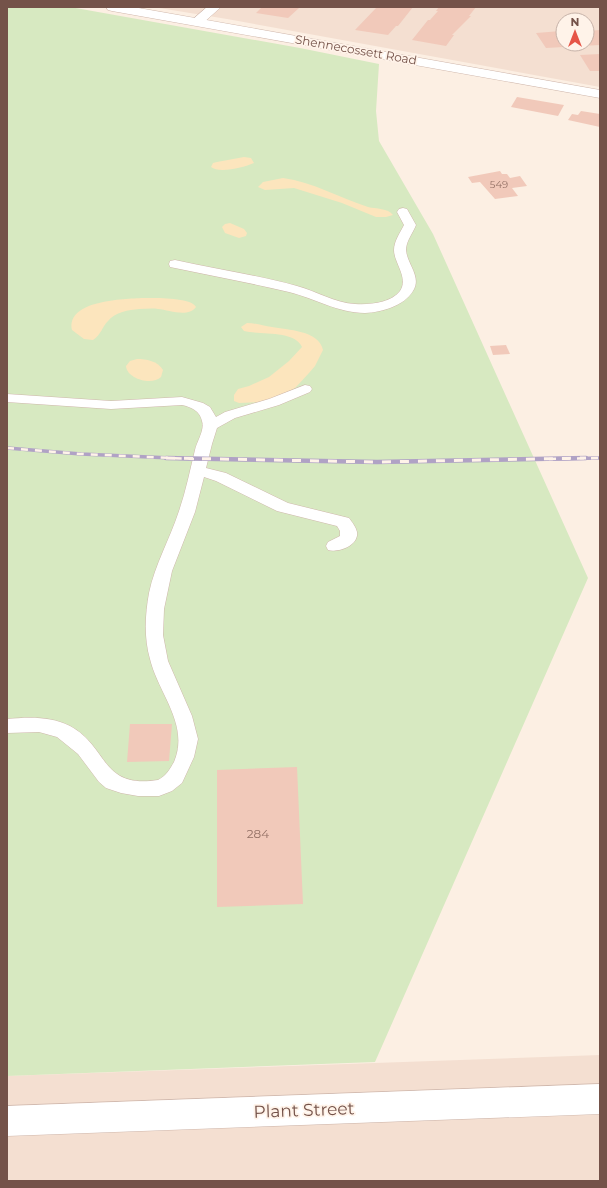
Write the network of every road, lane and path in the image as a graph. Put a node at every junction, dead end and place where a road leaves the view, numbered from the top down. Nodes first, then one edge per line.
1 (112, 7) edge
2 (215, 7) edge
3 (197, 21) junction
4 (600, 94) edge
5 (403, 212) dead end
6 (175, 264) dead end
7 (306, 389) dead end
8 (7, 398) edge
9 (211, 426) junction
10 (199, 471) junction
11 (334, 546) dead end
12 (7, 726) edge
13 (600, 1099) edge
14 (7, 1121) edge

1 - 3 street, Shennecossett Road
2 - 3 street
3 - 4 street, Shennecossett Road
5 - 6 lane
7 - 9 lane
8 - 9 lane
9 - 10 lane
10 - 11 lane
10 - 12 lane
13 - 14 street, Plant Street

